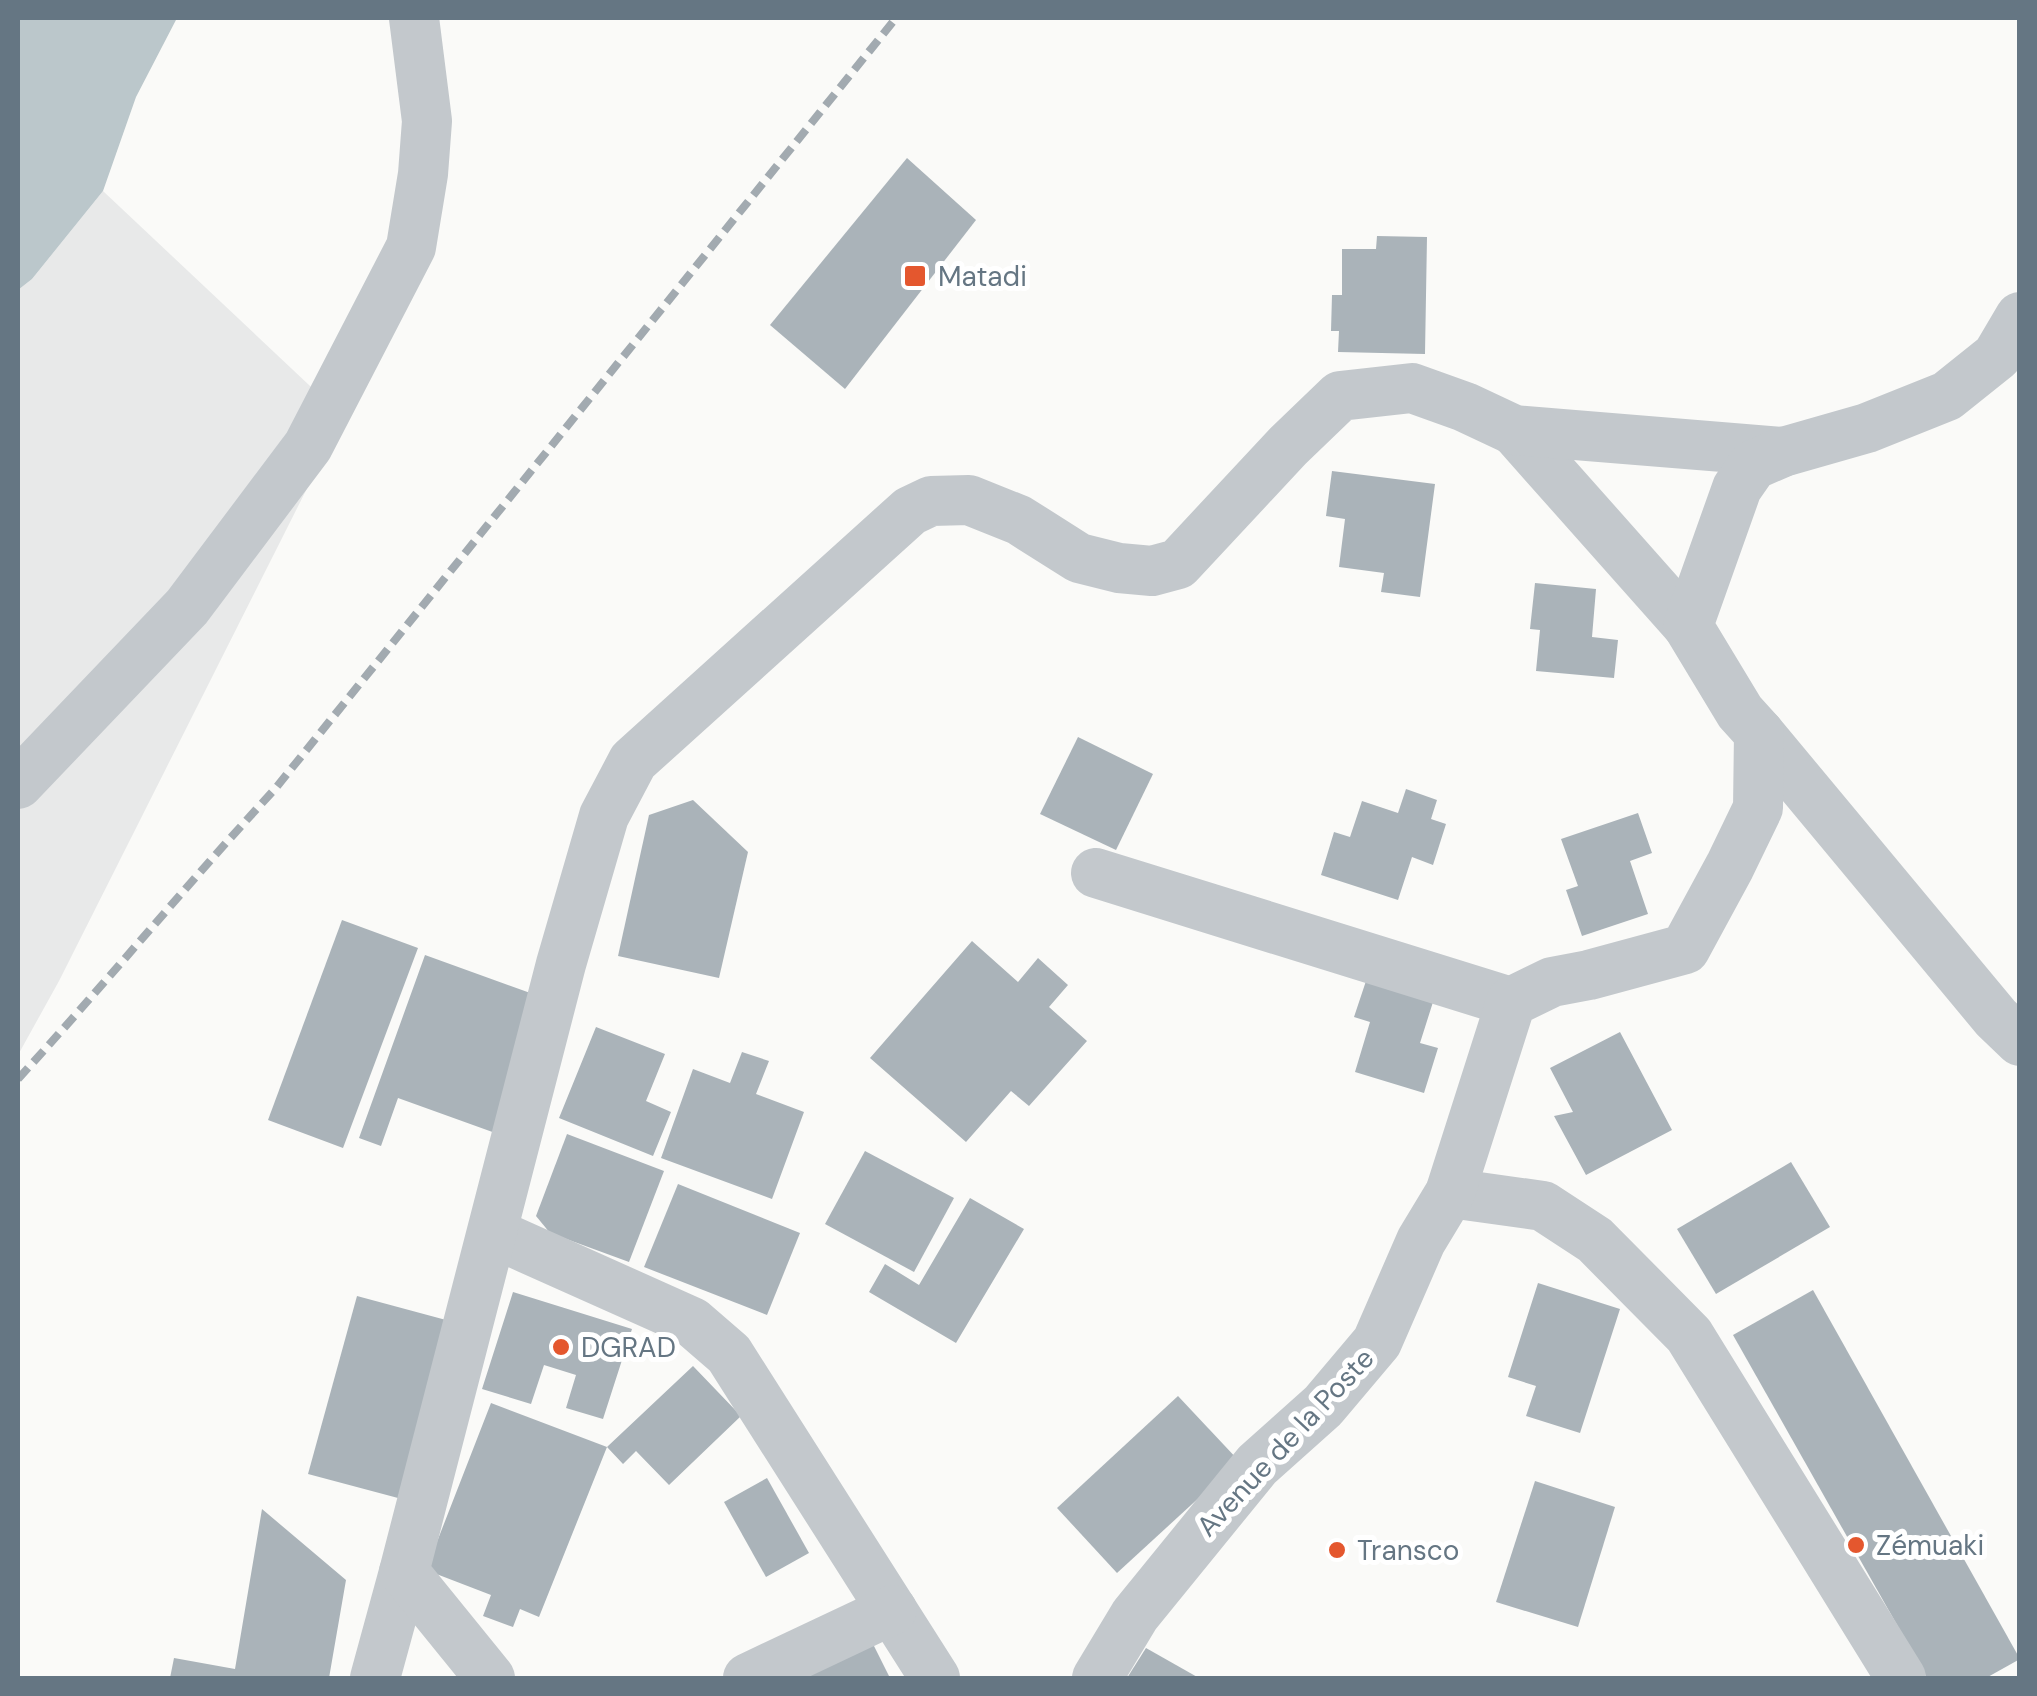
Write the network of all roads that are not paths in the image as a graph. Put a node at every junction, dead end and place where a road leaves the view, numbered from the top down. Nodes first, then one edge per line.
1 (414, 18) edge
2 (2020, 317) edge
3 (1514, 430) junction
4 (1783, 452) junction
5 (1688, 626) junction
6 (1758, 732) junction
7 (18, 784) edge
8 (1096, 873) dead end
9 (1510, 1002) junction
10 (2020, 1042) edge
11 (1450, 1193) junction
12 (493, 1233) junction
13 (404, 1572) junction
14 (892, 1610) junction
15 (375, 1678) edge
16 (490, 1678) edge
17 (748, 1678) edge
18 (935, 1678) edge
19 (1096, 1678) edge
20 (1900, 1678) edge

1 - 7 street
2 - 4 street
3 - 4 street
3 - 5 street
3 - 12 street
4 - 5 street
5 - 6 street
6 - 9 street
6 - 10 street
8 - 9 street
9 - 11 street, Avenue de la Poste
11 - 19 street, Avenue de la Poste
11 - 20 street
12 - 13 street
12 - 14 street
13 - 15 street
13 - 16 street
14 - 17 street
14 - 18 street

